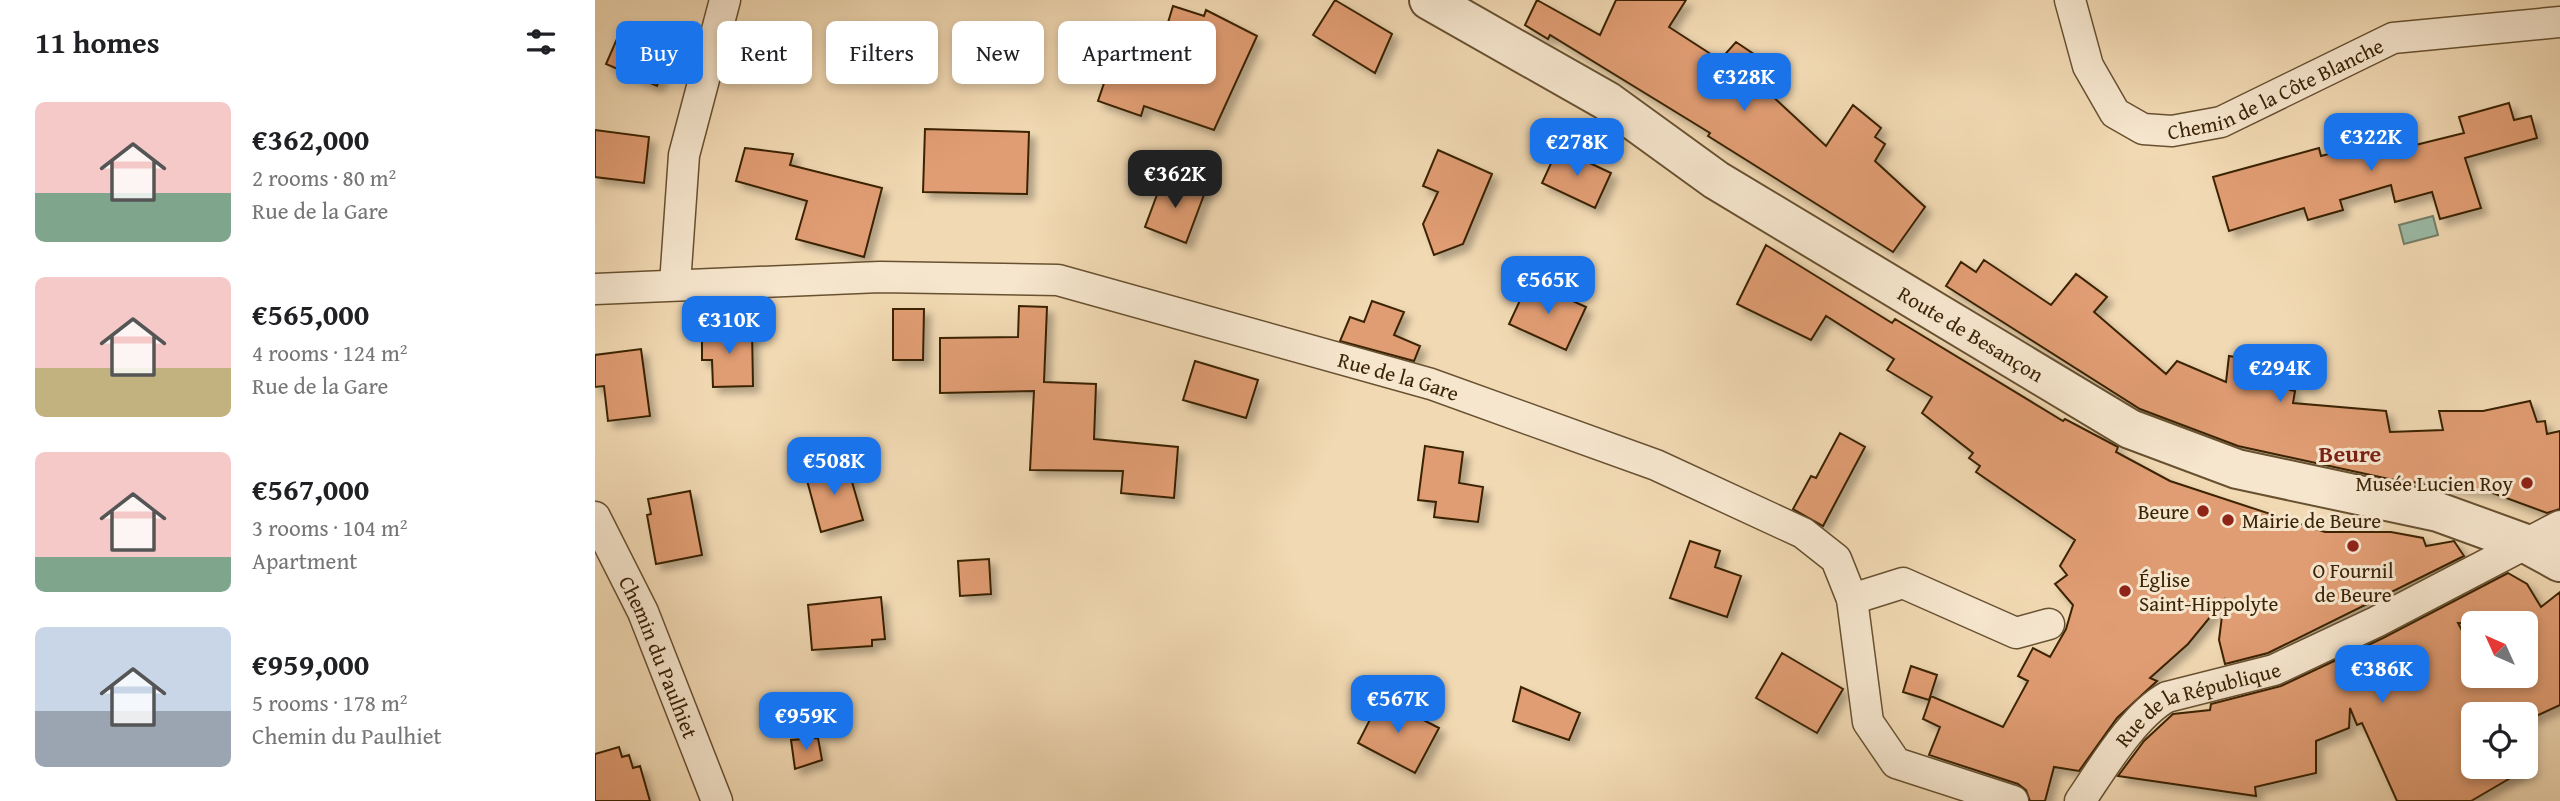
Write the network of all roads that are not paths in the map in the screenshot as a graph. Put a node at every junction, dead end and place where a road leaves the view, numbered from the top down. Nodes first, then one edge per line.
1 (725, 0) edge
2 (1429, 0) edge
3 (2070, 0) edge
4 (2560, 22) edge
5 (675, 284) junction
6 (595, 289) edge
7 (595, 517) edge
8 (2550, 544) edge
9 (1852, 599) junction
10 (2049, 624) dead end
11 (717, 801) edge
12 (2013, 801) edge
13 (2080, 801) edge

1 - 5 street
2 - 8 street, Route de Besançon
3 - 4 street, Chemin de la Côte Blanche
5 - 6 street, Rue de la Gare
5 - 9 street, Rue de la Gare
7 - 11 street, Chemin du Paulhiet
8 - 13 street, Rue de la République
9 - 10 street
9 - 12 street, Rue de la Gare

